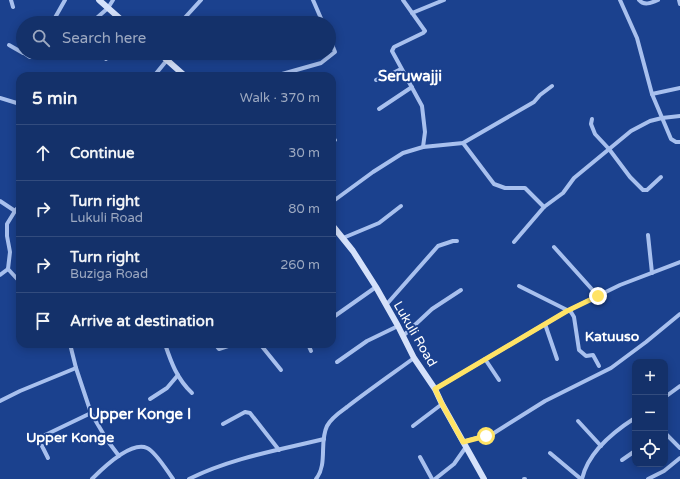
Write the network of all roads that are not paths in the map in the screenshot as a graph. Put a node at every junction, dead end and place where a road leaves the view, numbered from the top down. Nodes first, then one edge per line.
1 (11, 0) edge
2 (65, 0) edge
3 (99, 0) edge
4 (113, 0) edge
5 (201, 0) edge
6 (313, 0) edge
7 (403, 0) edge
8 (444, 0) edge
9 (620, 0) edge
10 (639, 0) edge
11 (658, 0) edge
12 (679, 0) edge
13 (680, 4) edge
14 (13, 7) dead end
15 (108, 8) junction
16 (412, 13) junction
17 (56, 16) edge
18 (99, 16) edge
19 (117, 16) edge
20 (186, 16) edge
21 (320, 16) edge
22 (10, 44) dead end
23 (16, 48) edge
24 (167, 60) joint
25 (324, 60) edge
26 (401, 68) junction
27 (157, 72) edge
28 (180, 72) edge
29 (288, 72) edge
30 (376, 80) dead end
31 (552, 86) dead end
32 (412, 87) junction
33 (680, 88) edge
34 (652, 94) junction
35 (0, 98) edge
36 (16, 103) edge
37 (379, 109) dead end
38 (680, 116) edge
39 (662, 118) junction
40 (592, 119) dead end
41 (680, 142) edge
42 (463, 143) junction
43 (423, 147) junction
44 (609, 149) junction
45 (661, 177) dead end
46 (336, 199) edge
47 (0, 201) edge
48 (401, 206) dead end
49 (544, 207) junction
50 (14, 211) joint
51 (336, 229) edge
52 (648, 235) dead end
53 (344, 238) junction
54 (457, 241) dead end
55 (514, 242) dead end
56 (554, 247) dead end
57 (680, 262) edge
58 (8, 269) junction
59 (652, 272) junction
60 (0, 275) edge
61 (16, 278) edge
62 (519, 286) dead end
63 (376, 287) junction
64 (461, 290) dead end
65 (598, 296) junction
66 (386, 305) junction
67 (567, 311) junction
68 (680, 314) edge
69 (336, 315) edge
70 (545, 324) junction
71 (398, 326) junction
72 (403, 336) junction
73 (71, 348) edge
74 (166, 348) edge
75 (263, 348) edge
76 (310, 348) edge
77 (311, 351) dead end
78 (414, 358) junction
79 (486, 359) junction
80 (557, 359) dead end
81 (337, 362) dead end
82 (599, 366) dead end
83 (76, 368) junction
84 (281, 370) dead end
85 (178, 375) junction
86 (499, 380) dead end
87 (680, 386) edge
88 (435, 389) junction
89 (192, 392) dead end
90 (668, 395) edge
91 (150, 399) dead end
92 (0, 402) edge
93 (442, 404) junction
94 (91, 413) junction
95 (578, 420) dead end
96 (632, 420) edge
97 (223, 424) dead end
98 (413, 426) dead end
99 (668, 436) edge
100 (324, 439) junction
101 (464, 445) junction
102 (601, 446) junction
103 (680, 448) edge
104 (279, 450) junction
105 (550, 453) dead end
106 (632, 453) edge
107 (119, 456) junction
108 (420, 457) dead end
109 (48, 458) dead end
110 (680, 458) edge
111 (622, 460) dead end
112 (92, 479) edge
113 (173, 479) edge
114 (189, 479) edge
115 (316, 479) edge
116 (432, 479) edge
117 (435, 479) edge
118 (484, 479) edge
119 (581, 479) edge
120 (648, 479) edge

1 - 14 street
2 - 17 street
3 - 15 street
4 - 15 street
5 - 20 street
6 - 21 street
7 - 16 street
8 - 16 street
9 - 34 street
10 - 11 street
12 - 13 street
15 - 18 street
15 - 19 street
16 - 26 street
22 - 23 street
24 - 27 street
24 - 28 street
25 - 29 street
26 - 30 street
26 - 32 street
31 - 42 street
32 - 37 street
32 - 43 street
33 - 34 street
34 - 39 street
35 - 36 street
38 - 39 street
39 - 41 street
39 - 44 street
40 - 44 street
42 - 43 street
42 - 49 street
43 - 46 street
44 - 45 street
44 - 49 street
47 - 50 street
48 - 53 street
49 - 55 street
50 - 58 street
51 - 53 street, Lukuli Road
52 - 59 street
53 - 63 street, Lukuli Road
54 - 66 street
56 - 65 street
57 - 59 street
58 - 60 street
58 - 61 street
59 - 65 street
62 - 67 street
63 - 66 street, Lukuli Road
63 - 69 street
64 - 72 street
65 - 67 street
66 - 71 street, Lukuli Road
67 - 70 street
67 - 82 street
68 - 101 street
70 - 79 street
70 - 80 street
71 - 72 street, Lukuli Road
71 - 81 street
72 - 78 street, Lukuli Road
73 - 83 street
74 - 85 street
75 - 84 street
76 - 77 street
78 - 88 street, Lukuli Road
78 - 100 street
79 - 86 street
79 - 88 street
83 - 92 street
83 - 94 street
85 - 89 street
85 - 91 street
87 - 90 street
88 - 93 street, Lukuli Road
93 - 98 street
93 - 101 street, Lukuli Road
94 - 107 street
94 - 109 street
95 - 102 street
96 - 102 street
97 - 104 street
99 - 103 street
100 - 104 street
100 - 115 street
101 - 117 street
101 - 118 street, Lukuli Road
102 - 119 street
104 - 114 street
105 - 119 street
106 - 111 street
107 - 112 street
107 - 113 street
108 - 116 street
110 - 120 street

